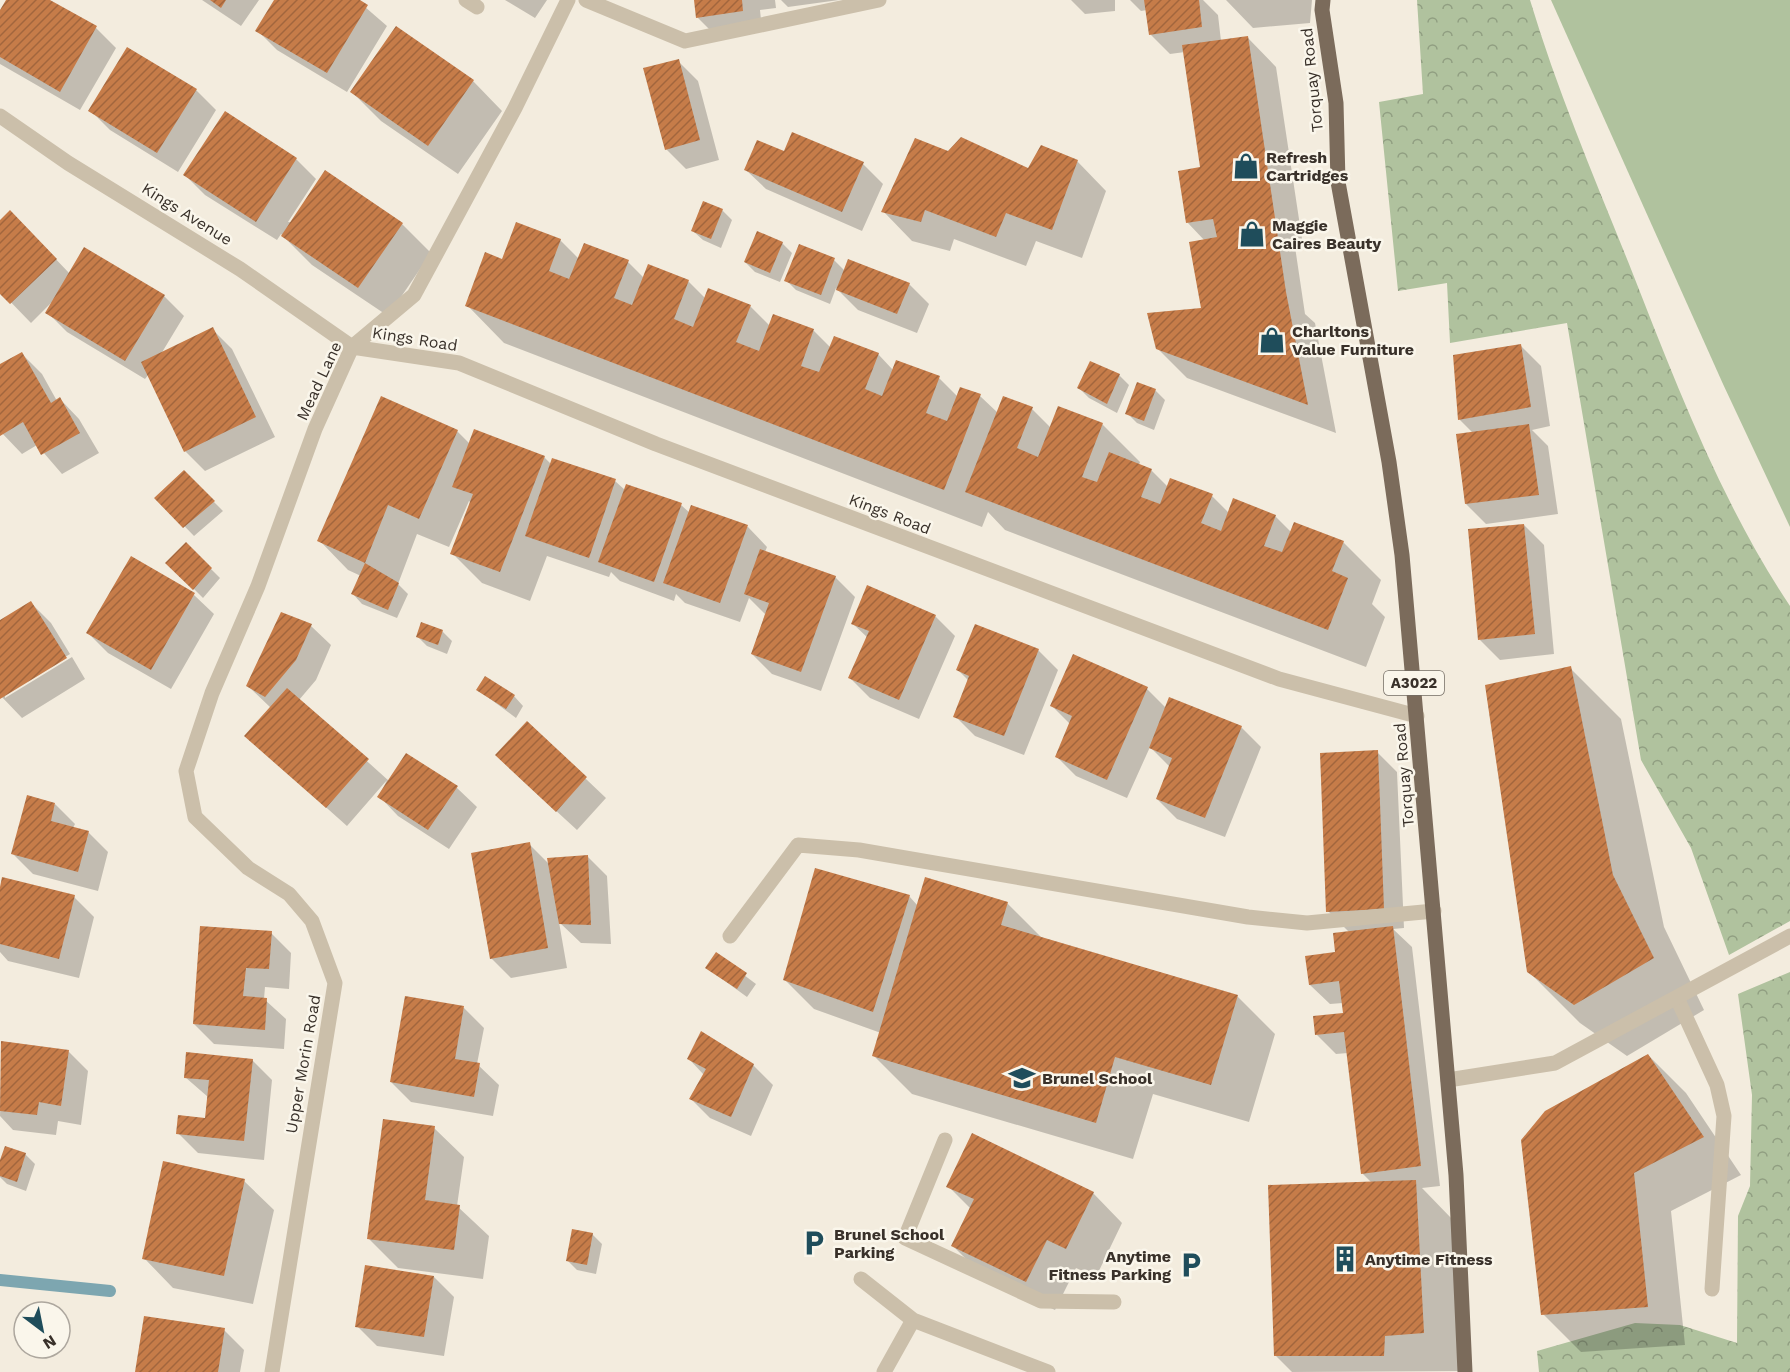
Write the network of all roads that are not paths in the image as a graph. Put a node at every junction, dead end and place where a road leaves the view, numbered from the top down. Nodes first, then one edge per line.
1 (568, 0) edge
2 (586, 0) edge
3 (879, 0) edge
4 (1323, 0) edge
5 (0, 116) edge
6 (352, 347) junction
7 (1418, 716) junction
8 (195, 817) joint
9 (1434, 911) junction
10 (730, 936) dead end
11 (1790, 936) edge
12 (1677, 998) junction
13 (1448, 1080) junction
14 (945, 1140) dead end
15 (861, 1279) dead end
16 (1712, 1289) dead end
17 (1114, 1302) dead end
18 (914, 1320) junction
19 (272, 1372) edge
20 (884, 1372) edge
21 (1048, 1372) edge
22 (1465, 1372) edge

1 - 6 street, Mead Lane
2 - 3 street
4 - 7 main road, Torquay Road / A3022
5 - 6 street, Kings Avenue
6 - 7 street, Kings Road
6 - 8 street, Mead Lane
7 - 9 main road, Torquay Road / A3022
8 - 19 street, Upper Morin Road
9 - 10 street
9 - 13 main road, Torquay Road / A3022
11 - 12 street
12 - 13 street
12 - 16 street
13 - 22 main road, Torquay Road / A3022
14 - 17 street
15 - 18 street
18 - 20 street
18 - 21 street

